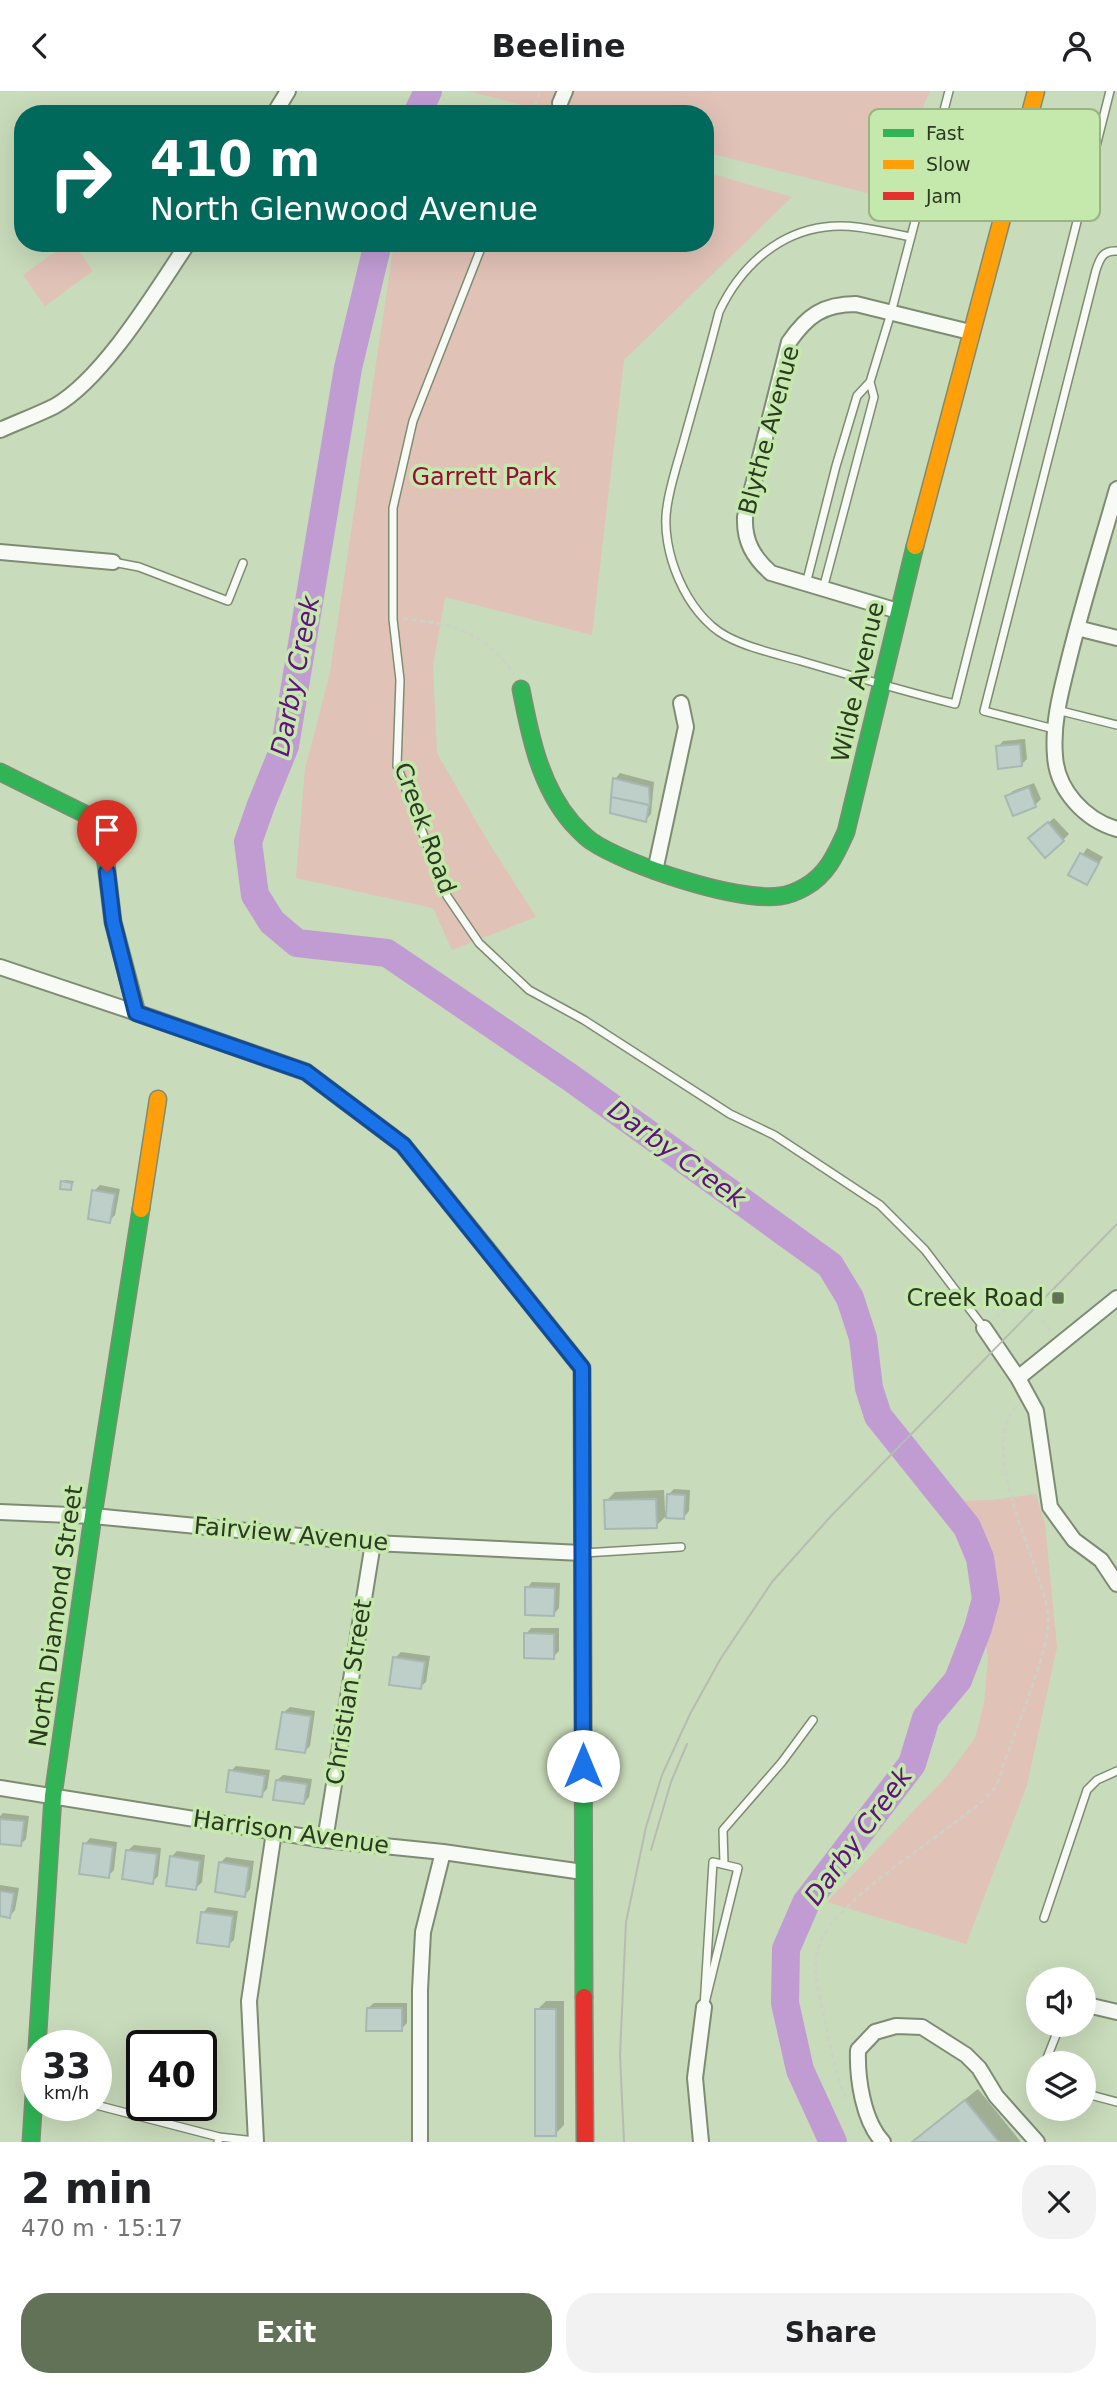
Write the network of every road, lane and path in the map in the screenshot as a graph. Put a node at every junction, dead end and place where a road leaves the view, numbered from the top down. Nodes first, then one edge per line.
1 (949, 91) edge
2 (1036, 91) edge
3 (1110, 91) edge
4 (944, 109) edge
5 (1031, 109) edge
6 (1100, 131) edge
7 (915, 221) edge
8 (1000, 221) edge
9 (1077, 221) edge
10 (911, 237) junction
11 (1117, 251) edge
12 (182, 252) edge
13 (479, 252) edge
14 (891, 313) junction
15 (970, 332) junction
16 (870, 381) junction
17 (0, 430) edge
18 (1117, 489) edge
19 (0, 552) edge
20 (113, 562) joint
21 (243, 563) dead end
22 (806, 584) junction
23 (823, 589) junction
24 (898, 611) junction
25 (393, 619) junction
26 (1077, 628) junction
27 (1117, 638) edge
28 (881, 685) junction
29 (521, 689) joint
30 (681, 703) dead end
31 (1057, 709) junction
32 (1117, 725) edge
33 (1054, 729) junction
34 (0, 772) edge
35 (1117, 829) edge
36 (656, 871) junction
37 (0, 967) edge
38 (136, 1013) junction
39 (158, 1099) dead end
40 (1117, 1298) edge
41 (1029, 1311) dead end
42 (984, 1328) junction
43 (1018, 1378) junction
44 (1029, 1397) junction
45 (0, 1512) edge
46 (93, 1516) junction
47 (373, 1543) junction
48 (681, 1547) dead end
49 (582, 1553) junction
50 (1117, 1584) edge
51 (813, 1720) dead end
52 (1117, 1770) edge
53 (0, 1788) edge
54 (53, 1795) junction
55 (274, 1832) junction
56 (325, 1840) junction
57 (443, 1852) junction
58 (724, 1864) junction
59 (583, 1872) junction
60 (1044, 1918) dead end
61 (704, 2007) junction
62 (1096, 2007) edge
63 (1117, 2012) edge
64 (39, 2030) edge
65 (1096, 2096) edge
66 (1117, 2102) edge
67 (849, 2105) dead end
68 (112, 2110) edge
69 (33, 2121) edge
70 (218, 2140) edge
71 (256, 2141) edge
72 (31, 2142) edge
73 (420, 2142) edge
74 (585, 2142) edge
75 (701, 2142) edge
76 (883, 2142) edge
77 (1037, 2142) edge

1 - 4 lane
2 - 5 street, Wilde Avenue
3 - 6 lane
7 - 10 lane
8 - 15 street, Wilde Avenue
9 - 28 lane
10 - 14 lane
10 - 28 lane
11 - 33 lane
12 - 17 street
13 - 25 lane, Creek Road
14 - 15 street, Blythe Avenue
14 - 16 lane
14 - 22 street, Blythe Avenue
15 - 24 street, Wilde Avenue
16 - 22 lane
16 - 23 lane
18 - 26 street
19 - 20 street
20 - 21 lane
22 - 23 street, Blythe Avenue
23 - 24 street, Blythe Avenue
24 - 28 street, Wilde Avenue
25 - 29 path
25 - 42 lane, Creek Road
26 - 27 street
26 - 31 street
28 - 36 street, Wilde Avenue
29 - 36 street, Wilde Avenue
30 - 36 street
31 - 32 lane
31 - 33 street
33 - 35 street
34 - 38 street
37 - 38 street
38 - 49 street
39 - 46 street, North Diamond Street
40 - 43 street
41 - 42 path
42 - 43 street, Creek Road
43 - 44 street, Creek Road
44 - 50 street, Creek Road
44 - 67 path
45 - 46 street, Fairview Avenue
46 - 47 street, Fairview Avenue
46 - 54 street, North Diamond Street
47 - 49 street, Fairview Avenue
47 - 56 street, Christian Street
48 - 49 lane
49 - 59 street
51 - 58 lane
52 - 60 lane
53 - 54 street, Harrison Avenue
54 - 55 street, Harrison Avenue
54 - 64 street, North Diamond Street
55 - 56 street, Harrison Avenue
55 - 71 street
56 - 57 street, Harrison Avenue
57 - 59 street, Harrison Avenue
57 - 73 street
58 - 61 lane
58 - 61 lane
59 - 74 street
61 - 75 street
62 - 63 street
65 - 66 lane
68 - 70 lane
69 - 72 street, North Diamond Street
70 - 71 lane
76 - 77 street

